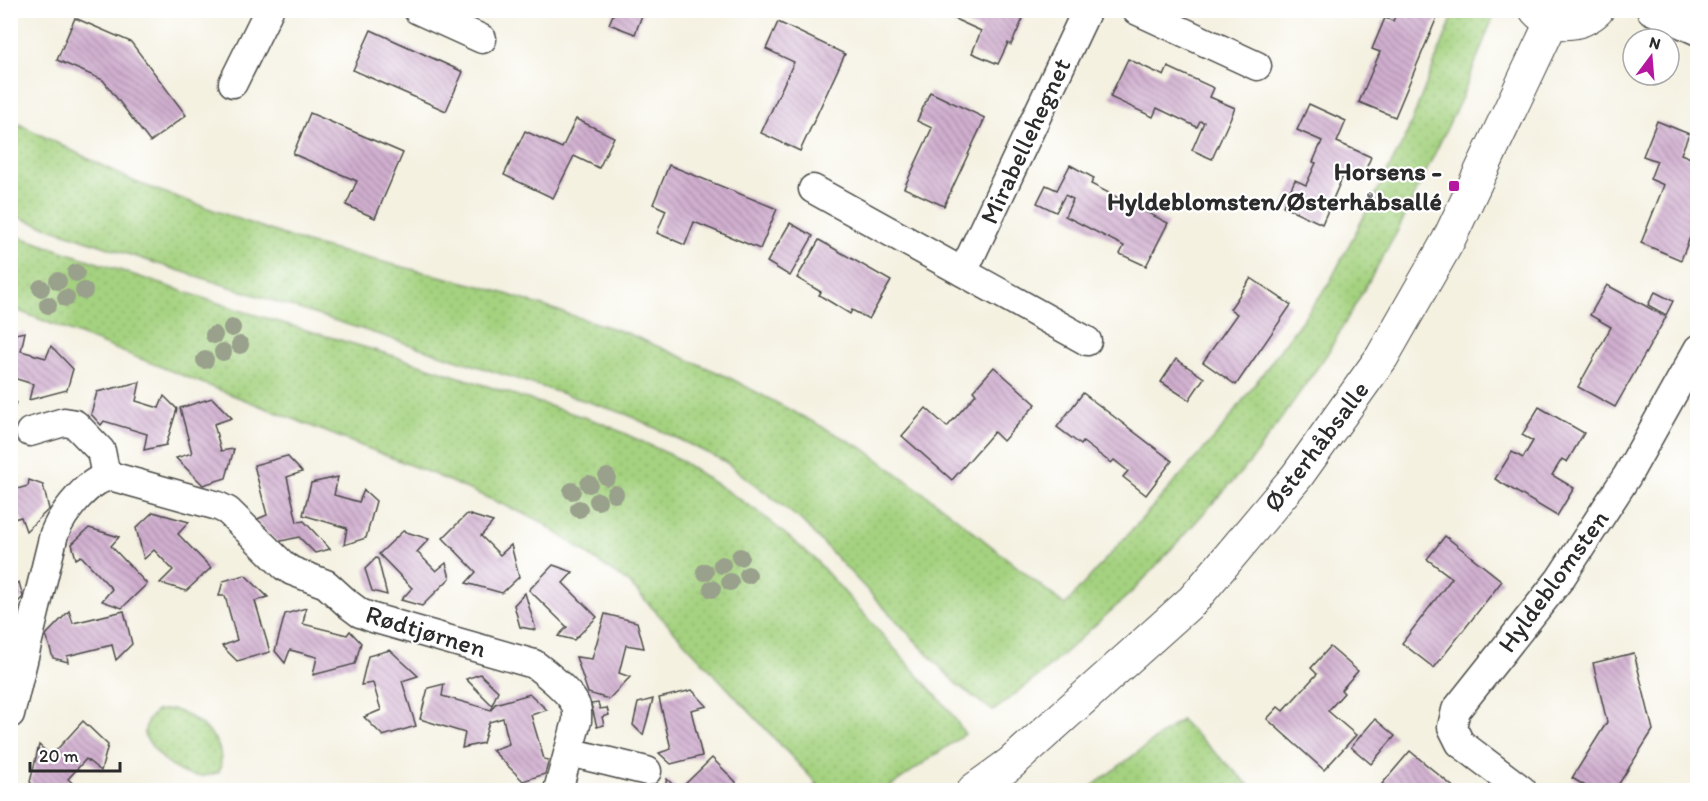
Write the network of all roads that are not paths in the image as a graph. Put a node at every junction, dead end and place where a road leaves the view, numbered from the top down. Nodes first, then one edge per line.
1 (269, 10) edge
2 (418, 10) edge
3 (1087, 10) edge
4 (1136, 10) edge
5 (1597, 10) edge
6 (1651, 10) edge
7 (1544, 16) edge
8 (1698, 31) edge
9 (482, 39) dead end
10 (1257, 66) dead end
11 (233, 83) dead end
12 (813, 189) dead end
13 (963, 272) junction
14 (1087, 341) dead end
15 (1698, 349) edge
16 (30, 432) dead end
17 (106, 476) junction
18 (10, 714) edge
19 (569, 752) junction
20 (647, 771) dead end
21 (558, 790) edge
22 (974, 790) edge
23 (1522, 790) edge

1 - 11 street
2 - 9 street
3 - 13 street, Mirabellehegnet
4 - 10 street
5 - 7 street
6 - 8 street
7 - 22 street, Østerhåbsalle
12 - 13 street
13 - 14 street
15 - 23 street, Hyldeblomsten
16 - 17 street
17 - 18 street
17 - 19 street, Rødtjørnen
19 - 20 street
19 - 21 street, Rødtjørnen

